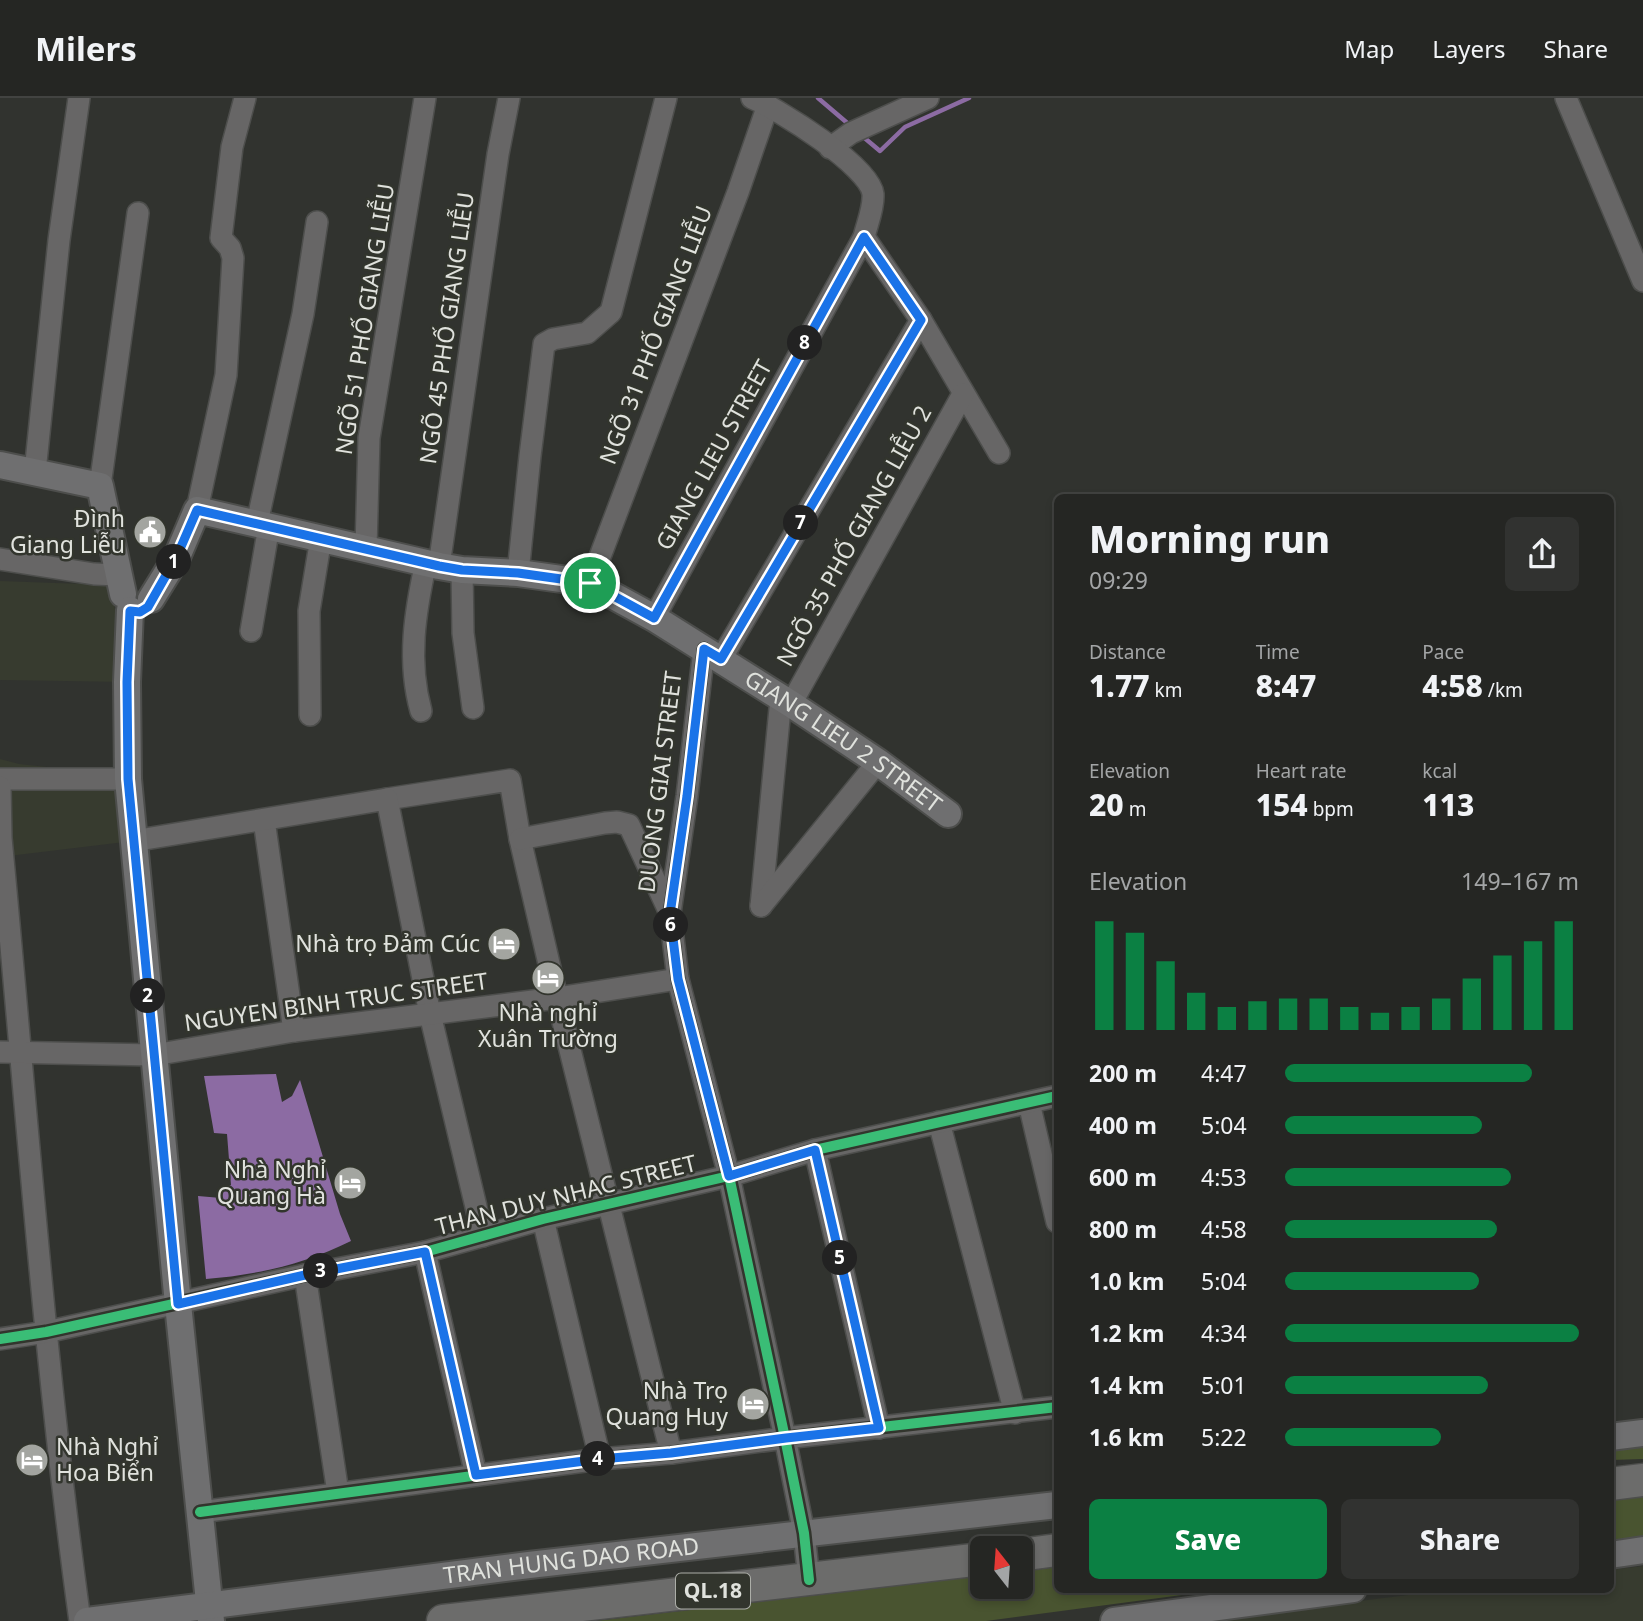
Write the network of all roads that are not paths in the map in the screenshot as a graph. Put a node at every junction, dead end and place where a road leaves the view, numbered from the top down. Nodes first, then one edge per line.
1 (79, 98) edge
2 (245, 98) edge
3 (425, 98) edge
4 (509, 98) edge
5 (666, 98) edge
6 (928, 98) edge
7 (1566, 98) edge
8 (760, 101) edge
9 (830, 148) junction
10 (138, 213) dead end
11 (317, 222) dead end
12 (864, 237) junction
13 (1643, 281) edge
14 (921, 320) junction
15 (962, 394) junction
16 (999, 453) dead end
17 (0, 465) edge
18 (35, 472) junction
19 (100, 486) junction
20 (197, 510) junction
21 (263, 525) junction
22 (321, 538) junction
23 (366, 548) junction
24 (0, 559) edge
25 (443, 566) junction
26 (518, 573) junction
27 (590, 583) junction
28 (131, 595) junction
29 (654, 618) junction
30 (251, 631) dead end
31 (712, 654) junction
32 (786, 701) junction
33 (473, 708) dead end
34 (421, 711) dead end
35 (310, 715) dead end
36 (878, 761) junction
37 (0, 779) edge
38 (128, 779) junction
39 (0, 787) edge
40 (387, 799) junction
41 (948, 814) dead end
42 (264, 820) junction
43 (520, 839) junction
44 (133, 841) junction
45 (670, 914) junction
46 (678, 979) junction
47 (557, 998) junction
48 (430, 1014) junction
49 (294, 1031) junction
50 (0, 1052) edge
51 (22, 1054) junction
52 (154, 1055) junction
53 (1054, 1097) edge
54 (1030, 1103) junction
55 (939, 1122) junction
56 (815, 1150) junction
57 (729, 1176) junction
58 (608, 1204) junction
59 (1054, 1209) edge
60 (543, 1219) junction
61 (483, 1236) junction
62 (425, 1252) junction
63 (305, 1275) junction
64 (178, 1304) junction
65 (46, 1332) junction
66 (0, 1339) edge
67 (1054, 1407) edge
68 (1015, 1413) junction
69 (879, 1428) junction
70 (1643, 1433) edge
71 (1614, 1437) edge
72 (786, 1438) junction
73 (671, 1453) junction
74 (600, 1459) junction
75 (476, 1475) junction
76 (1643, 1479) edge
77 (1614, 1483) edge
78 (338, 1493) junction
79 (1054, 1505) edge
80 (200, 1512) junction
81 (804, 1533) junction
82 (1054, 1550) edge
83 (1643, 1550) edge
84 (1033, 1553) edge
85 (1614, 1554) edge
86 (970, 1560) edge
87 (809, 1580) junction
88 (1335, 1593) edge
89 (1250, 1612) edge
90 (211, 1613) edge
91 (80, 1621) edge
92 (87, 1621) edge
93 (443, 1621) edge
94 (1114, 1621) edge

1 - 18 street
2 - 20 street
3 - 23 street, NGÕ 51 PHỐ GIANG LIỄU
4 - 25 street, NGÕ 45 PHỐ GIANG LIỄU
5 - 26 street
6 - 9 street
7 - 13 street
8 - 9 street, GIANG LIEU STREET
8 - 27 street, NGÕ 31 PHỐ GIANG LIỄU
9 - 12 street, GIANG LIEU STREET
10 - 19 street
11 - 21 street
12 - 14 street
12 - 29 street, GIANG LIEU STREET
14 - 15 street
14 - 31 street
15 - 16 street
15 - 32 street, NGÕ 35 PHỐ GIANG LIỄU 2
17 - 18 main road
18 - 19 main road
19 - 28 main road
20 - 21 main road, GIANG LIEU 2 STREET
20 - 28 main road
21 - 22 main road, GIANG LIEU 2 STREET
21 - 30 street
22 - 23 main road, GIANG LIEU 2 STREET
22 - 35 street
23 - 25 main road, GIANG LIEU 2 STREET
24 - 28 street
25 - 26 main road, GIANG LIEU 2 STREET
25 - 33 street
25 - 34 street
26 - 27 main road, GIANG LIEU 2 STREET
27 - 29 main road, GIANG LIEU 2 STREET
28 - 38 main road
29 - 31 main road, GIANG LIEU 2 STREET
31 - 32 main road, GIANG LIEU 2 STREET
31 - 45 street, DUONG GIAI STREET
32 - 36 main road, GIANG LIEU 2 STREET
32 - 36 street
36 - 41 main road, GIANG LIEU 2 STREET
37 - 38 street
38 - 44 main road
39 - 51 street
40 - 42 street
40 - 43 street
40 - 48 street
42 - 44 street
42 - 49 street
43 - 45 street
43 - 47 street
44 - 52 main road
45 - 46 street, DUONG GIAI STREET
46 - 47 street, NGUYEN BINH TRUC STREET
46 - 57 street, DUONG GIAI STREET
47 - 48 street, NGUYEN BINH TRUC STREET
47 - 58 street
48 - 49 street, NGUYEN BINH TRUC STREET
48 - 61 street
49 - 52 street, NGUYEN BINH TRUC STREET
50 - 51 street, NGUYEN BINH TRUC STREET
51 - 52 street, NGUYEN BINH TRUC STREET
51 - 65 street
52 - 64 main road
53 - 54 street, THAN DUY NHAC STREET
54 - 55 street, THAN DUY NHAC STREET
54 - 59 street
55 - 56 street, THAN DUY NHAC STREET
55 - 68 street
56 - 57 street, THAN DUY NHAC STREET
56 - 69 street
57 - 58 street, THAN DUY NHAC STREET
57 - 72 street, DUONG GIAI STREET
58 - 60 street, THAN DUY NHAC STREET
58 - 73 street
60 - 61 street, THAN DUY NHAC STREET
60 - 74 street
61 - 62 street, THAN DUY NHAC STREET
62 - 63 street, THAN DUY NHAC STREET
62 - 75 street
63 - 64 street, THAN DUY NHAC STREET
63 - 78 street
64 - 65 street, THAN DUY NHAC STREET
64 - 80 main road
65 - 66 street, THAN DUY NHAC STREET
65 - 91 street
67 - 68 street
68 - 69 street
69 - 72 street
70 - 71 main road
72 - 73 street
72 - 81 street, DUONG GIAI STREET
73 - 74 street
74 - 75 street
75 - 78 street
76 - 77 highway
78 - 80 street
79 - 81 main road, TRAN HUNG DAO ROAD
80 - 90 main road
81 - 87 street, DUONG GIAI STREET
81 - 90 main road, TRAN HUNG DAO ROAD
82 - 84 highway
83 - 85 main road
86 - 87 highway, TRAN HUNG DAO ROAD / QL.18
87 - 93 highway, TRAN HUNG DAO ROAD / QL.18
88 - 89 main road
89 - 94 main road
90 - 92 main road, TRAN HUNG DAO ROAD

